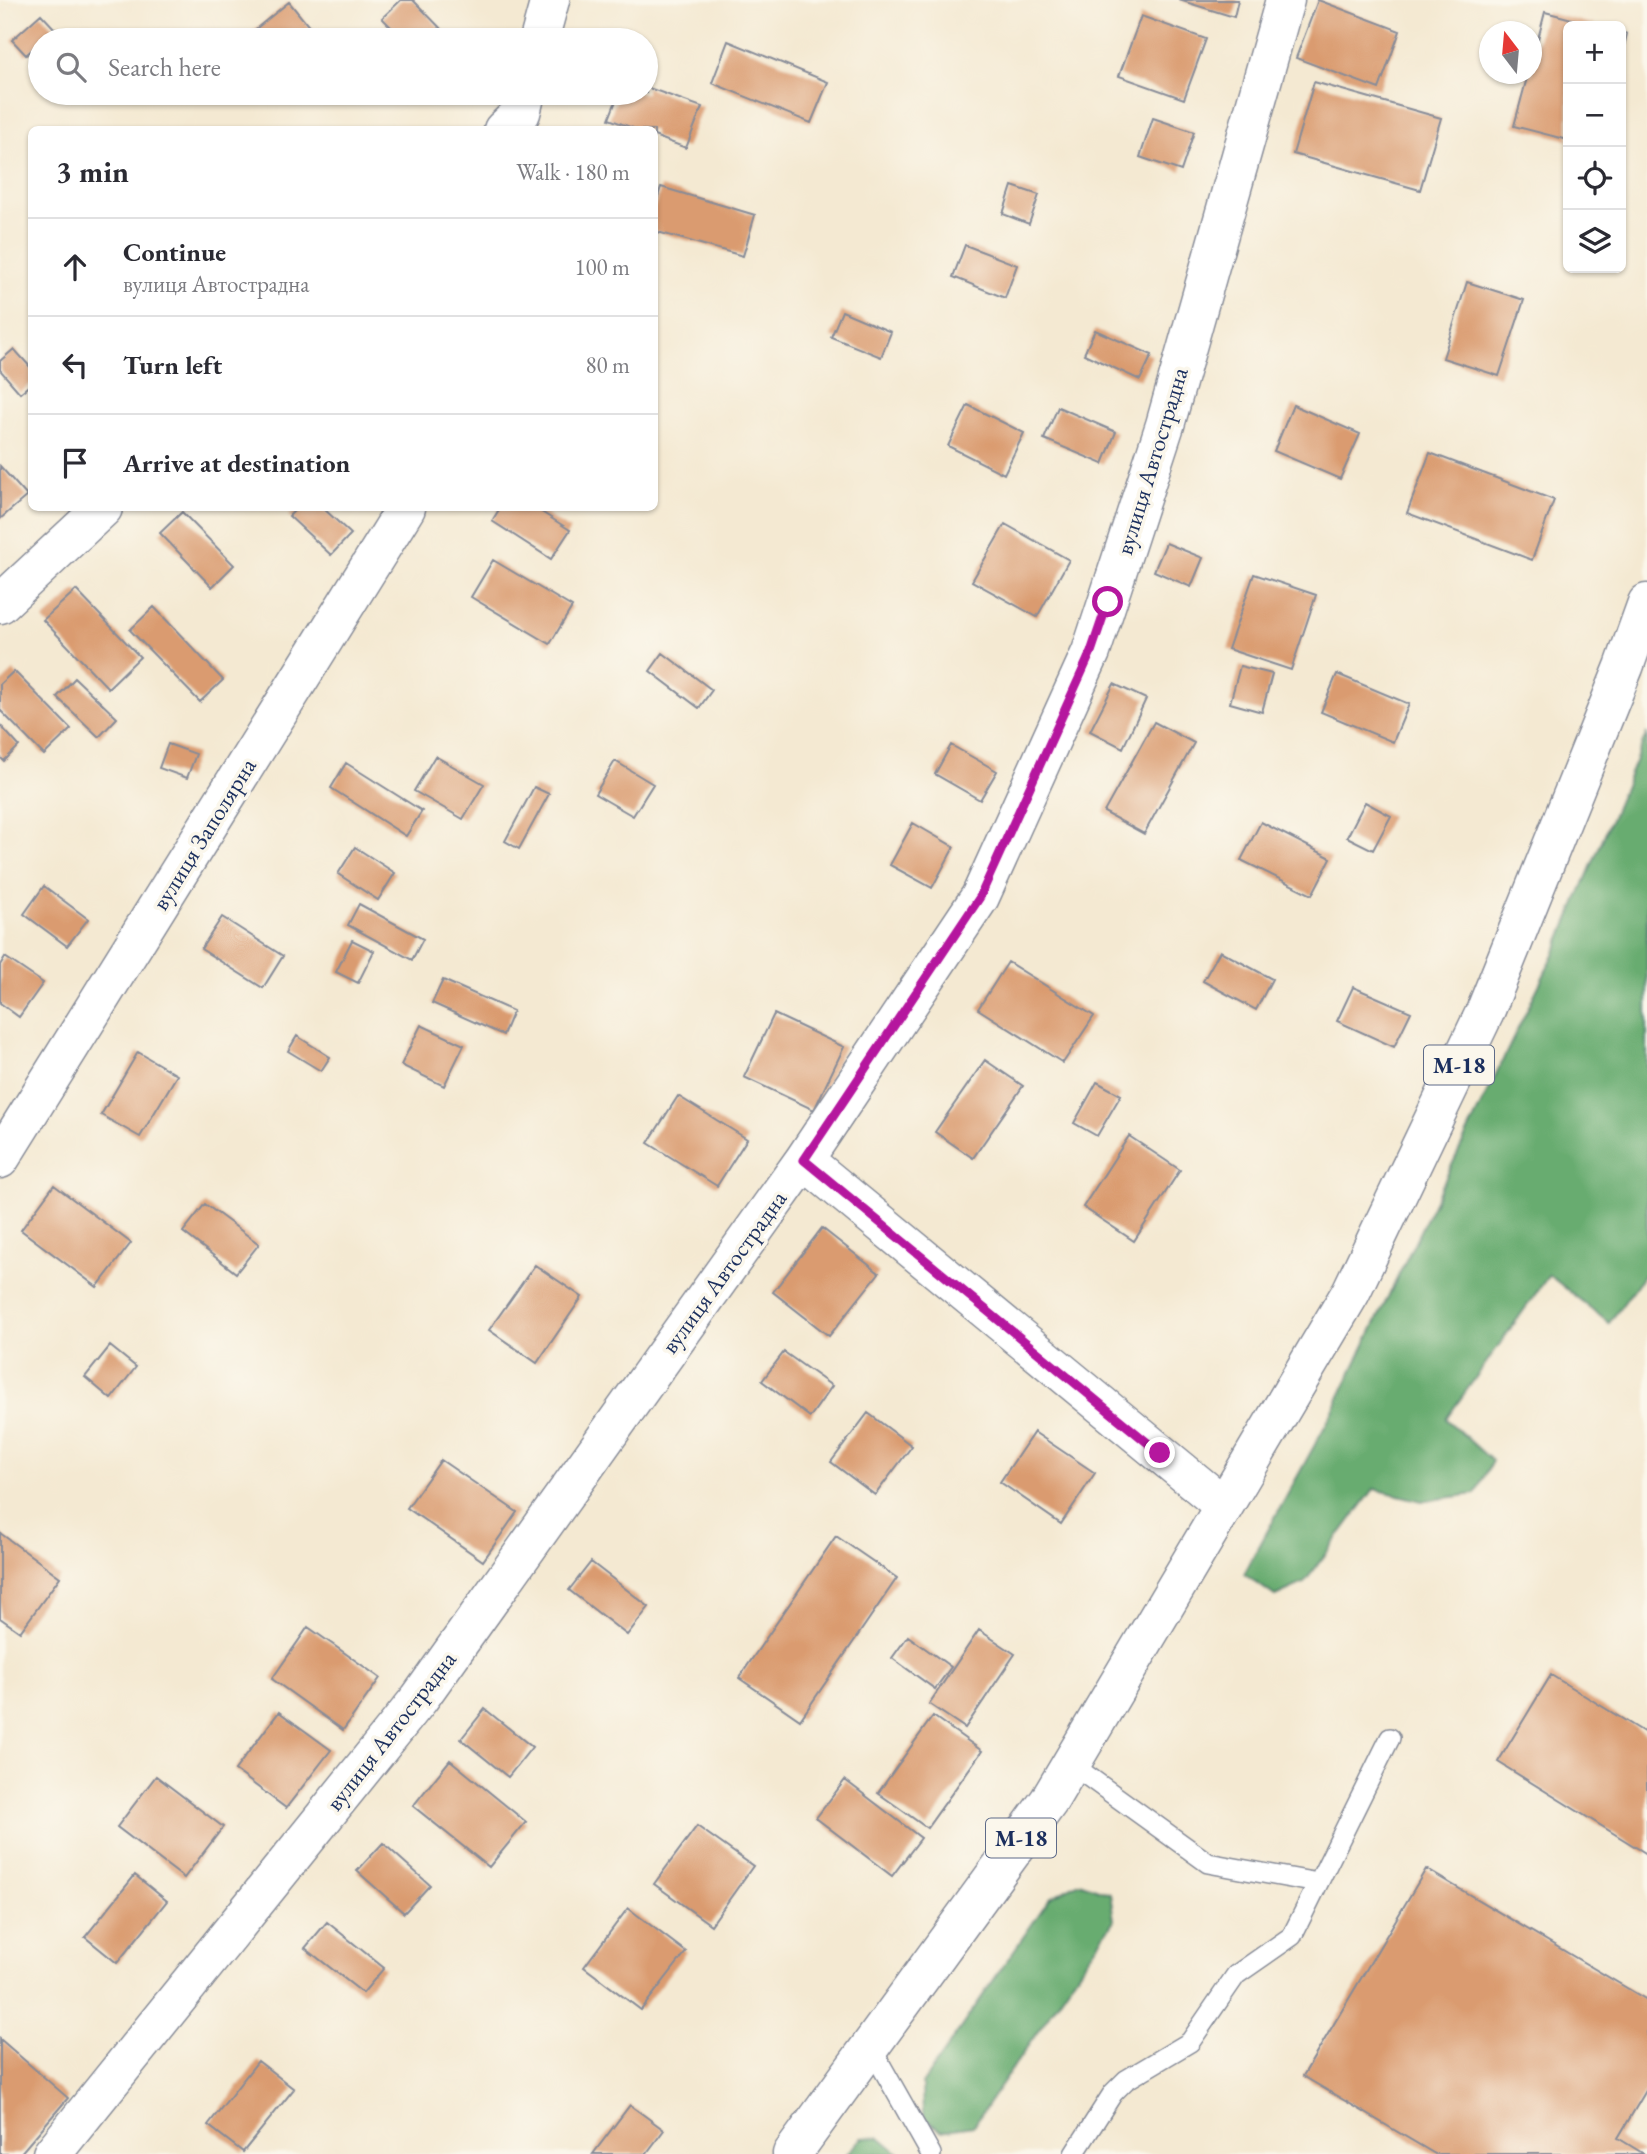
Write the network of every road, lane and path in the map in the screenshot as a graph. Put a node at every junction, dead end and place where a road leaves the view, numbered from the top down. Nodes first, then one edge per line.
1 (550, 0) edge
2 (1285, 0) edge
3 (542, 28) edge
4 (100, 511) edge
5 (403, 511) edge
6 (1647, 603) edge
7 (0, 604) edge
8 (0, 1159) edge
9 (804, 1160) junction
10 (1223, 1505) junction
11 (1390, 1738) dead end
12 (1071, 1764) junction
13 (1318, 1883) junction
14 (870, 2046) junction
15 (52, 2154) edge
16 (792, 2154) edge
17 (931, 2154) edge
18 (1074, 2154) edge

1 - 3 main road
2 - 9 main road, вулиця Автострадна
4 - 7 main road
5 - 8 main road, вулиця Заполярна
6 - 10 main road, М-18
9 - 10 main road
9 - 15 main road, вулиця Автострадна
10 - 12 main road, М-18
11 - 13 lane
12 - 13 lane
12 - 14 main road, М-18
13 - 18 lane
14 - 16 main road, М-18
14 - 17 lane

